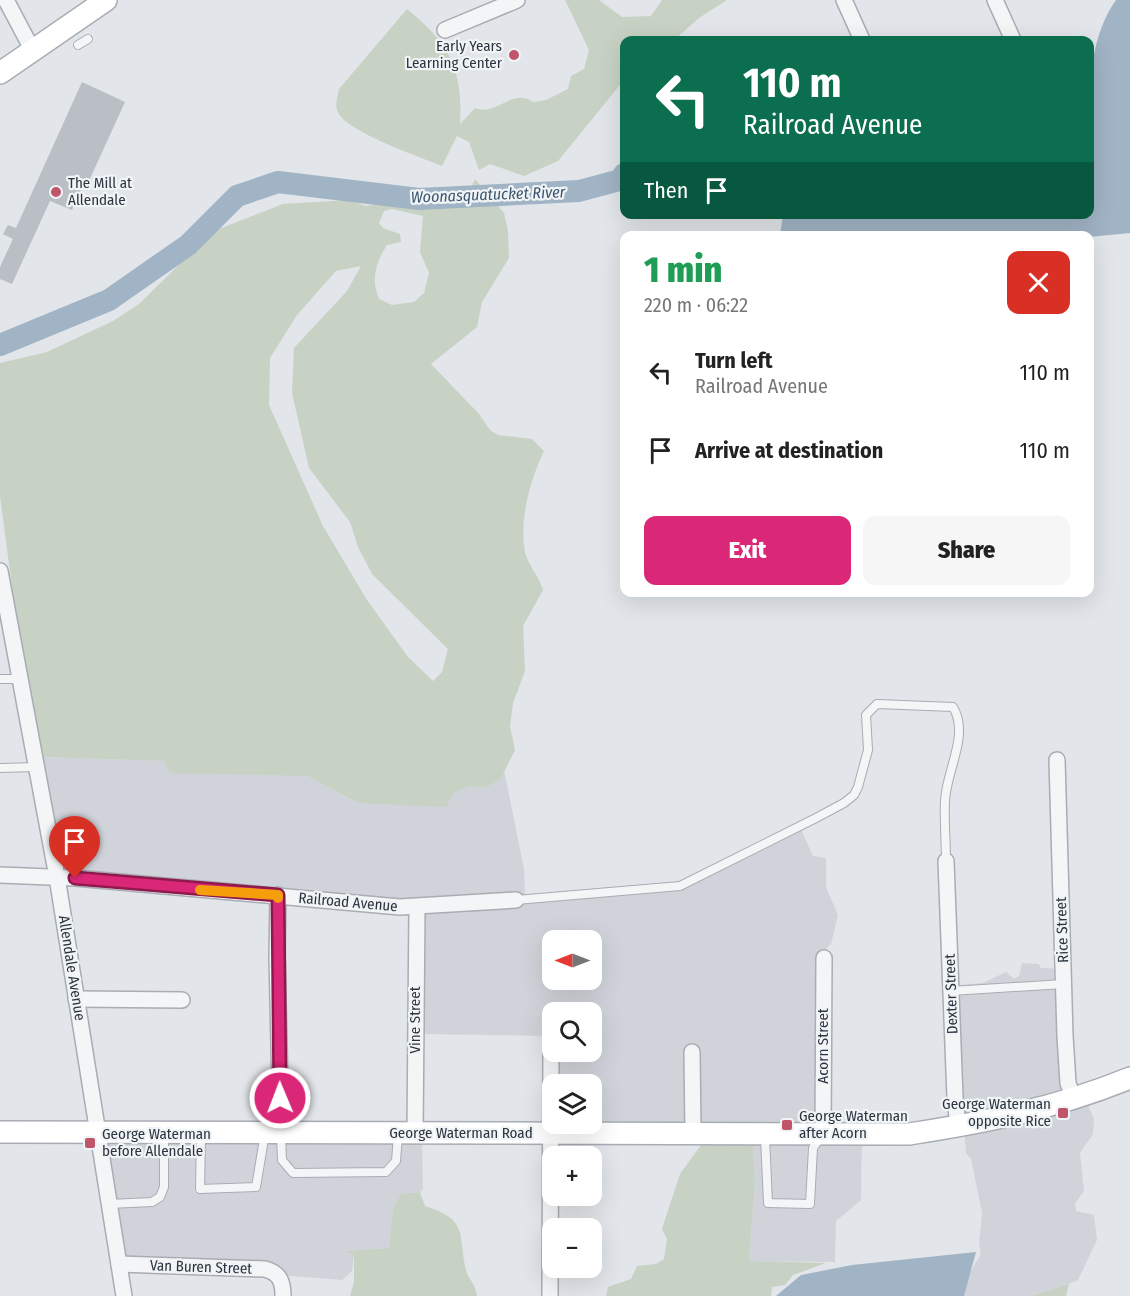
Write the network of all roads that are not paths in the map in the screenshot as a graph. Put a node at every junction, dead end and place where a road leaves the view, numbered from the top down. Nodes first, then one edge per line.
1 (6, 0) edge
2 (106, 0) edge
3 (517, 0) edge
4 (844, 0) edge
5 (995, 0) edge
6 (497, 4) edge
7 (445, 30) dead end
8 (860, 36) edge
9 (1011, 36) edge
10 (88, 39) dead end
11 (78, 45) dead end
12 (33, 51) junction
13 (0, 73) edge
14 (0, 571) edge
15 (2, 595) edge
16 (0, 679) edge
17 (21, 679) junction
18 (1057, 760) dead end
19 (36, 767) junction
20 (0, 768) edge
21 (946, 861) joint
22 (0, 875) edge
23 (57, 877) junction
24 (278, 895) junction
25 (516, 900) joint
26 (417, 907) junction
27 (824, 958) dead end
28 (1064, 984) junction
29 (951, 991) junction
30 (76, 999) junction
31 (182, 1000) dead end
32 (692, 1052) dead end
33 (1130, 1078) edge
34 (1074, 1100) junction
35 (958, 1127) junction
36 (0, 1132) edge
37 (542, 1132) edge
38 (602, 1132) edge
39 (97, 1133) junction
40 (164, 1133) junction
41 (273, 1133) junction
42 (406, 1133) junction
43 (693, 1133) junction
44 (765, 1133) junction
45 (201, 1134) junction
46 (549, 1134) edge
47 (823, 1134) junction
48 (109, 1204) junction
49 (119, 1264) junction
50 (124, 1296) edge
51 (283, 1296) edge
52 (550, 1296) edge

1 - 12 street
2 - 12 main road
3 - 6 street
4 - 8 street
5 - 9 street
6 - 7 street
10 - 11 lane
12 - 13 main road
14 - 15 street, Allendale Avenue
15 - 17 street, Allendale Avenue
16 - 17 lane
17 - 19 street, Allendale Avenue
18 - 28 street, Rice Street
19 - 20 lane
19 - 23 street, Allendale Avenue
21 - 25 lane
21 - 29 street, Dexter Street
22 - 23 street, Railroad Avenue
23 - 24 street, Railroad Avenue
23 - 30 street, Allendale Avenue
24 - 26 street, Railroad Avenue
24 - 41 street
25 - 26 street, Railroad Avenue
26 - 42 street, Vine Street
27 - 47 street, Acorn Street
28 - 29 lane
28 - 34 street, Rice Street
29 - 35 street, Dexter Street
30 - 31 street
30 - 39 street, Allendale Avenue
32 - 43 street
33 - 34 main road, George Waterman Road
34 - 35 main road, George Waterman Road
35 - 47 main road, George Waterman Road
36 - 39 main road, George Waterman Road
37 - 42 main road, George Waterman Road
38 - 43 main road, George Waterman Road
39 - 40 main road, George Waterman Road
39 - 48 street, Allendale Avenue
40 - 45 main road, George Waterman Road
40 - 48 lane
41 - 42 main road, George Waterman Road
41 - 42 lane
41 - 45 main road, George Waterman Road
41 - 45 lane
43 - 44 main road, George Waterman Road
44 - 47 main road, George Waterman Road
44 - 47 lane
46 - 52 street
48 - 49 street, Allendale Avenue
49 - 50 street, Allendale Avenue
49 - 51 street, Van Buren Street

